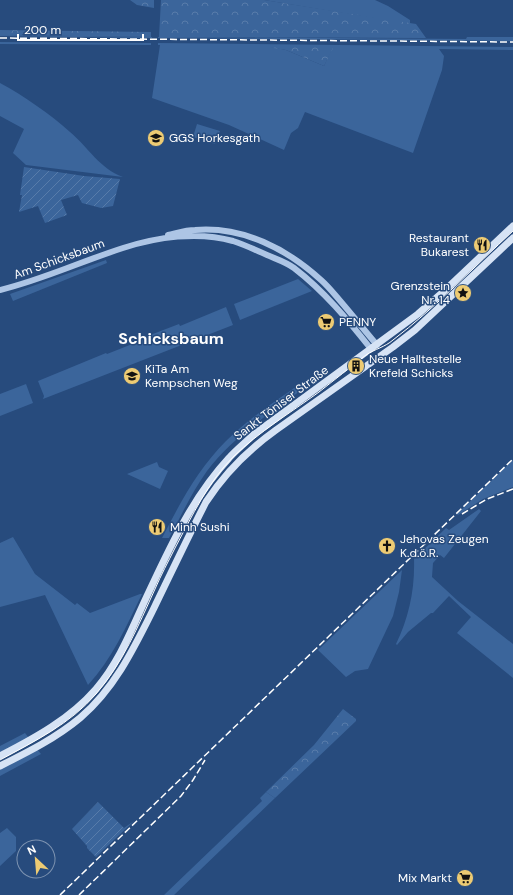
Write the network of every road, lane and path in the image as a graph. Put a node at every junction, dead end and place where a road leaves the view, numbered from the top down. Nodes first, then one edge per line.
1 (513, 226) edge
2 (513, 238) edge
3 (124, 247) junction
4 (0, 290) edge
5 (374, 347) junction
6 (0, 756) edge
7 (0, 766) edge

1 - 5 main road, Sankt Töniser Straße
2 - 7 main road, Sankt Töniser Straße
3 - 4 street, Am Schicksbaum
3 - 5 street, Am Schicksbaum
3 - 5 street, Am Schicksbaum
5 - 6 main road, Sankt Töniser Straße

